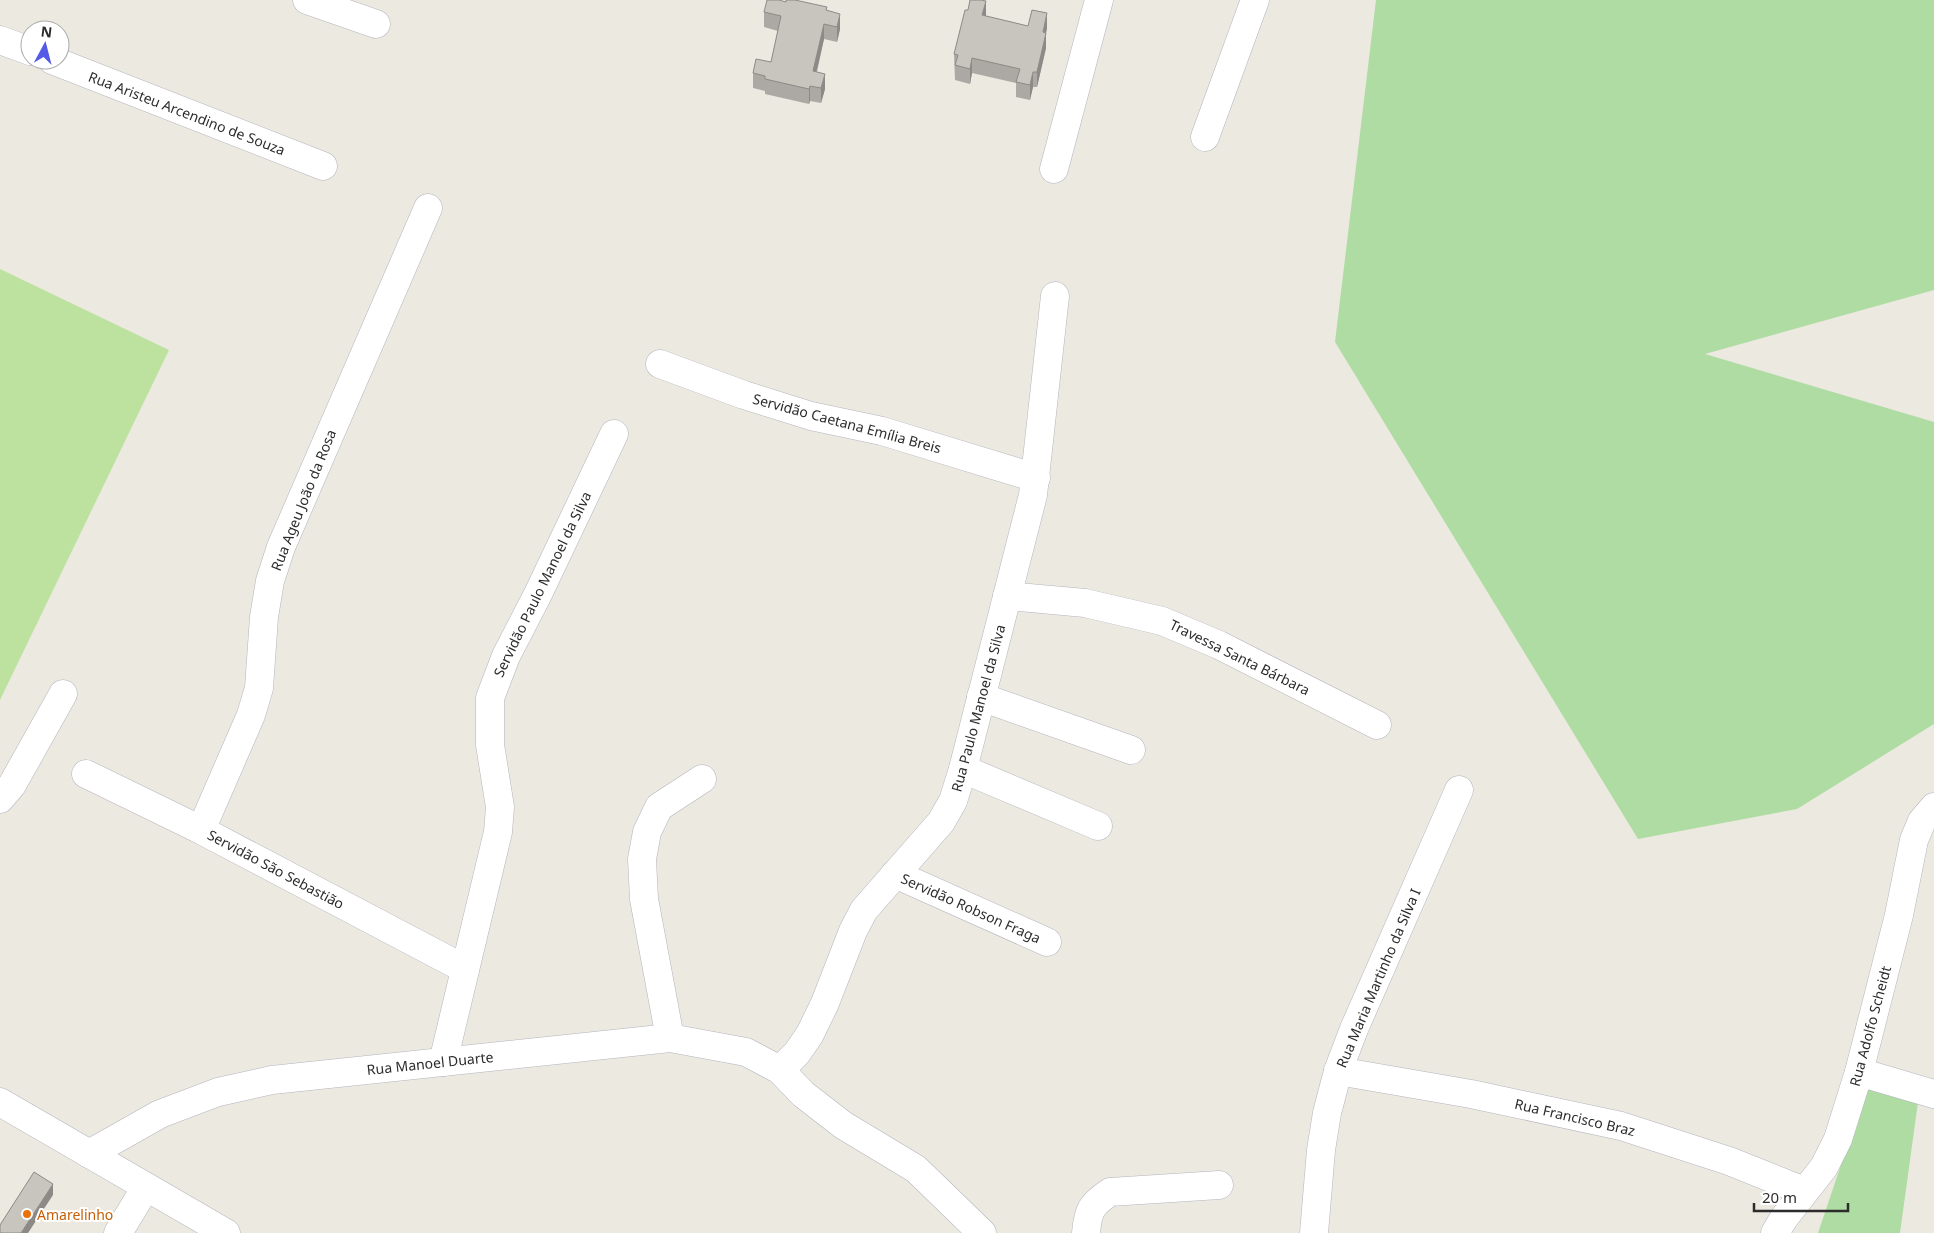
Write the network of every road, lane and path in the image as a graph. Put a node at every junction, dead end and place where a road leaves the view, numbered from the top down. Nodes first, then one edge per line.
1 (307, 0) edge
2 (1098, 0) edge
3 (1255, 0) edge
4 (376, 24) dead end
5 (0, 40) edge
6 (20, 47) edge
7 (70, 67) edge
8 (1206, 137) dead end
9 (323, 166) dead end
10 (1054, 169) dead end
11 (428, 208) dead end
12 (1055, 296) dead end
13 (660, 364) dead end
14 (614, 434) dead end
15 (1036, 478) junction
16 (1007, 596) junction
17 (63, 694) dead end
18 (981, 697) junction
19 (1377, 725) dead end
20 (1131, 750) dead end
21 (963, 769) junction
22 (86, 774) dead end
23 (702, 779) dead end
24 (1459, 790) dead end
25 (0, 799) edge
26 (1934, 807) edge
27 (1098, 826) dead end
28 (201, 830) junction
29 (895, 874) junction
30 (1047, 942) dead end
31 (465, 969) junction
32 (670, 1038) junction
33 (443, 1062) junction
34 (780, 1070) junction
35 (1338, 1071) junction
36 (1859, 1072) junction
37 (1934, 1094) edge
38 (0, 1102) edge
39 (89, 1154) junction
40 (1219, 1185) dead end
41 (146, 1187) junction
42 (1804, 1191) junction
43 (118, 1233) edge
44 (226, 1233) edge
45 (982, 1233) edge
46 (1086, 1233) edge
47 (1314, 1233) edge
48 (1775, 1233) edge

1 - 4 street
2 - 10 street
3 - 8 street
5 - 6 street
7 - 9 street, Rua Aristeu Arcendino de Souza
11 - 28 street, Rua Ageu João da Rosa
12 - 15 street, Rua Paulo Manoel da Silva
13 - 15 street, Servidão Caetana Emília Breis
14 - 31 street, Servidão Paulo Manoel da Silva
15 - 16 street, Rua Paulo Manoel da Silva
16 - 18 street, Rua Paulo Manoel da Silva
16 - 19 street, Travessa Santa Bárbara
17 - 25 street
18 - 20 street
18 - 21 street, Rua Paulo Manoel da Silva
21 - 27 street
21 - 29 street, Rua Paulo Manoel da Silva
22 - 28 street, Servidão São Sebastião
23 - 32 street
24 - 35 street, Rua Maria Martinho da Silva I
26 - 36 street, Rua Adolfo Scheidt
28 - 31 street, Servidão São Sebastião
29 - 30 street, Servidão Robson Fraga
29 - 34 street, Rua Paulo Manoel da Silva
31 - 33 street, Servidão Paulo Manoel da Silva
32 - 33 street, Rua Manoel Duarte
32 - 34 street, Rua Manoel Duarte
33 - 39 street, Rua Manoel Duarte
34 - 45 street, Rua Manoel Duarte
35 - 42 street, Rua Francisco Braz
35 - 47 street, Rua Maria Martinho da Silva I
36 - 37 street
36 - 42 street, Rua Adolfo Scheidt
38 - 39 street
39 - 41 street
40 - 46 street
41 - 43 street
41 - 44 street
42 - 48 street, Rua Adolfo Scheidt

